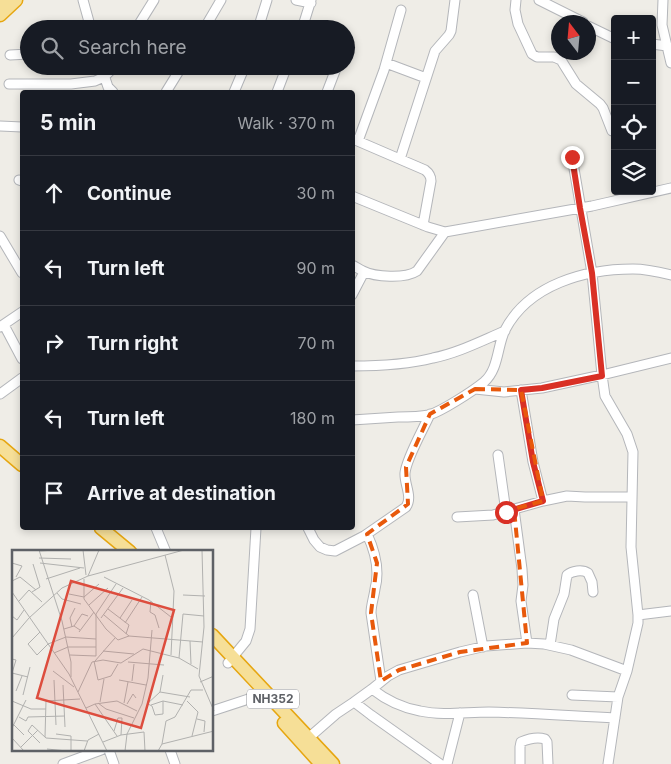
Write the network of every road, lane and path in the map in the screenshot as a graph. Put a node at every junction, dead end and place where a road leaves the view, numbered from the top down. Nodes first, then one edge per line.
1 (16, 0) edge
2 (83, 0) edge
3 (154, 0) edge
4 (221, 0) edge
5 (267, 0) edge
6 (296, 0) edge
7 (454, 0) edge
8 (516, 0) edge
9 (539, 0) edge
10 (663, 0) edge
11 (311, 1) edge
12 (401, 10) dead end
13 (0, 15) edge
14 (569, 15) edge
15 (89, 20) edge
16 (142, 20) edge
17 (209, 20) edge
18 (261, 20) edge
19 (305, 20) edge
20 (596, 30) edge
21 (611, 37) edge
22 (656, 45) edge
23 (667, 46) junction
24 (20, 54) edge
25 (10, 55) dead end
26 (671, 63) edge
27 (386, 64) junction
28 (176, 75) edge
29 (241, 75) edge
30 (284, 75) edge
31 (334, 75) edge
32 (104, 77) joint
33 (426, 78) junction
34 (9, 84) dead end
35 (111, 90) edge
36 (167, 90) edge
37 (235, 90) edge
38 (278, 90) edge
39 (328, 90) edge
40 (0, 126) edge
41 (20, 127) edge
42 (611, 128) edge
43 (355, 140) edge
44 (572, 157) dead end
45 (400, 159) junction
46 (671, 188) edge
47 (355, 197) edge
48 (580, 208) junction
49 (423, 225) junction
50 (445, 232) junction
51 (0, 236) edge
52 (355, 267) edge
53 (20, 270) edge
54 (364, 272) junction
55 (592, 273) junction
56 (671, 274) edge
57 (355, 289) edge
58 (20, 313) edge
59 (2, 326) edge
60 (505, 331) junction
61 (20, 356) edge
62 (671, 358) edge
63 (355, 366) edge
64 (602, 376) junction
65 (20, 379) edge
66 (475, 389) junction
67 (521, 390) junction
68 (0, 394) edge
69 (430, 414) junction
70 (355, 420) edge
71 (0, 446) edge
72 (498, 455) dead end
73 (0, 456) edge
74 (20, 464) edge
75 (20, 465) edge
76 (632, 497) junction
77 (543, 501) junction
78 (510, 511) junction
79 (457, 518) dead end
80 (91, 530) edge
81 (102, 530) edge
82 (157, 530) edge
83 (256, 530) edge
84 (309, 530) edge
85 (367, 534) junction
86 (115, 550) edge
87 (128, 550) edge
88 (165, 550) edge
89 (593, 592) dead end
90 (473, 595) dead end
91 (671, 611) edge
92 (638, 615) junction
93 (214, 638) edge
94 (527, 643) junction
95 (550, 645) junction
96 (483, 647) junction
97 (214, 648) edge
98 (230, 660) junction
99 (627, 671) junction
100 (381, 681) junction
101 (372, 689) junction
102 (263, 695) junction
103 (572, 695) dead end
104 (618, 696) junction
105 (354, 702) junction
106 (214, 710) edge
107 (460, 713) junction
108 (615, 718) junction
109 (306, 740) junction
110 (96, 752) edge
111 (110, 752) edge
112 (171, 752) edge
113 (63, 764) edge
114 (114, 764) edge
115 (175, 764) edge
116 (321, 764) edge
117 (333, 764) edge
118 (441, 764) edge
119 (520, 764) edge
120 (548, 764) edge
121 (608, 764) edge

1 - 13 highway
2 - 15 street
3 - 16 street
4 - 17 street
5 - 18 street
6 - 11 street
7 - 33 street
8 - 42 street
9 - 14 street
10 - 23 street
11 - 19 street
12 - 27 street
20 - 21 street
22 - 23 street
23 - 26 street
24 - 25 street
27 - 33 street
27 - 43 street
28 - 36 street
29 - 37 street
30 - 38 street
31 - 39 street
32 - 34 street
32 - 35 street
33 - 45 street
40 - 41 street
43 - 45 street
44 - 48 street
45 - 49 street
46 - 48 street
47 - 49 street
48 - 50 street
48 - 55 street
49 - 50 street
50 - 54 street
51 - 53 street
52 - 54 street
54 - 57 street
55 - 56 street
55 - 60 street
55 - 64 street
58 - 59 street
59 - 61 street
60 - 63 street
60 - 66 street
62 - 64 street
64 - 67 street
64 - 76 street
65 - 68 street
66 - 67 street
66 - 69 street
67 - 77 street
69 - 70 street
69 - 85 street
71 - 74 highway
72 - 78 street
73 - 75 highway
76 - 77 street
76 - 92 street
77 - 78 street
78 - 79 street
78 - 94 street
80 - 86 highway
81 - 87 highway
82 - 88 street
83 - 98 street
84 - 85 street
85 - 100 street
89 - 95 street
90 - 96 street
91 - 92 street
92 - 99 street
93 - 98 highway, NH352
94 - 95 street
94 - 96 street
95 - 99 street
96 - 100 street
97 - 98 highway, NH352
98 - 102 highway, NH352
99 - 104 street
100 - 101 street
101 - 105 street
101 - 107 street
102 - 106 street
102 - 109 highway, NH352
103 - 104 street
104 - 108 street
105 - 109 street
105 - 118 street
107 - 108 street
107 - 118 street
108 - 121 street
109 - 116 highway, NH352
109 - 117 highway, NH352
110 - 113 street
111 - 114 street
112 - 115 street
119 - 120 street

